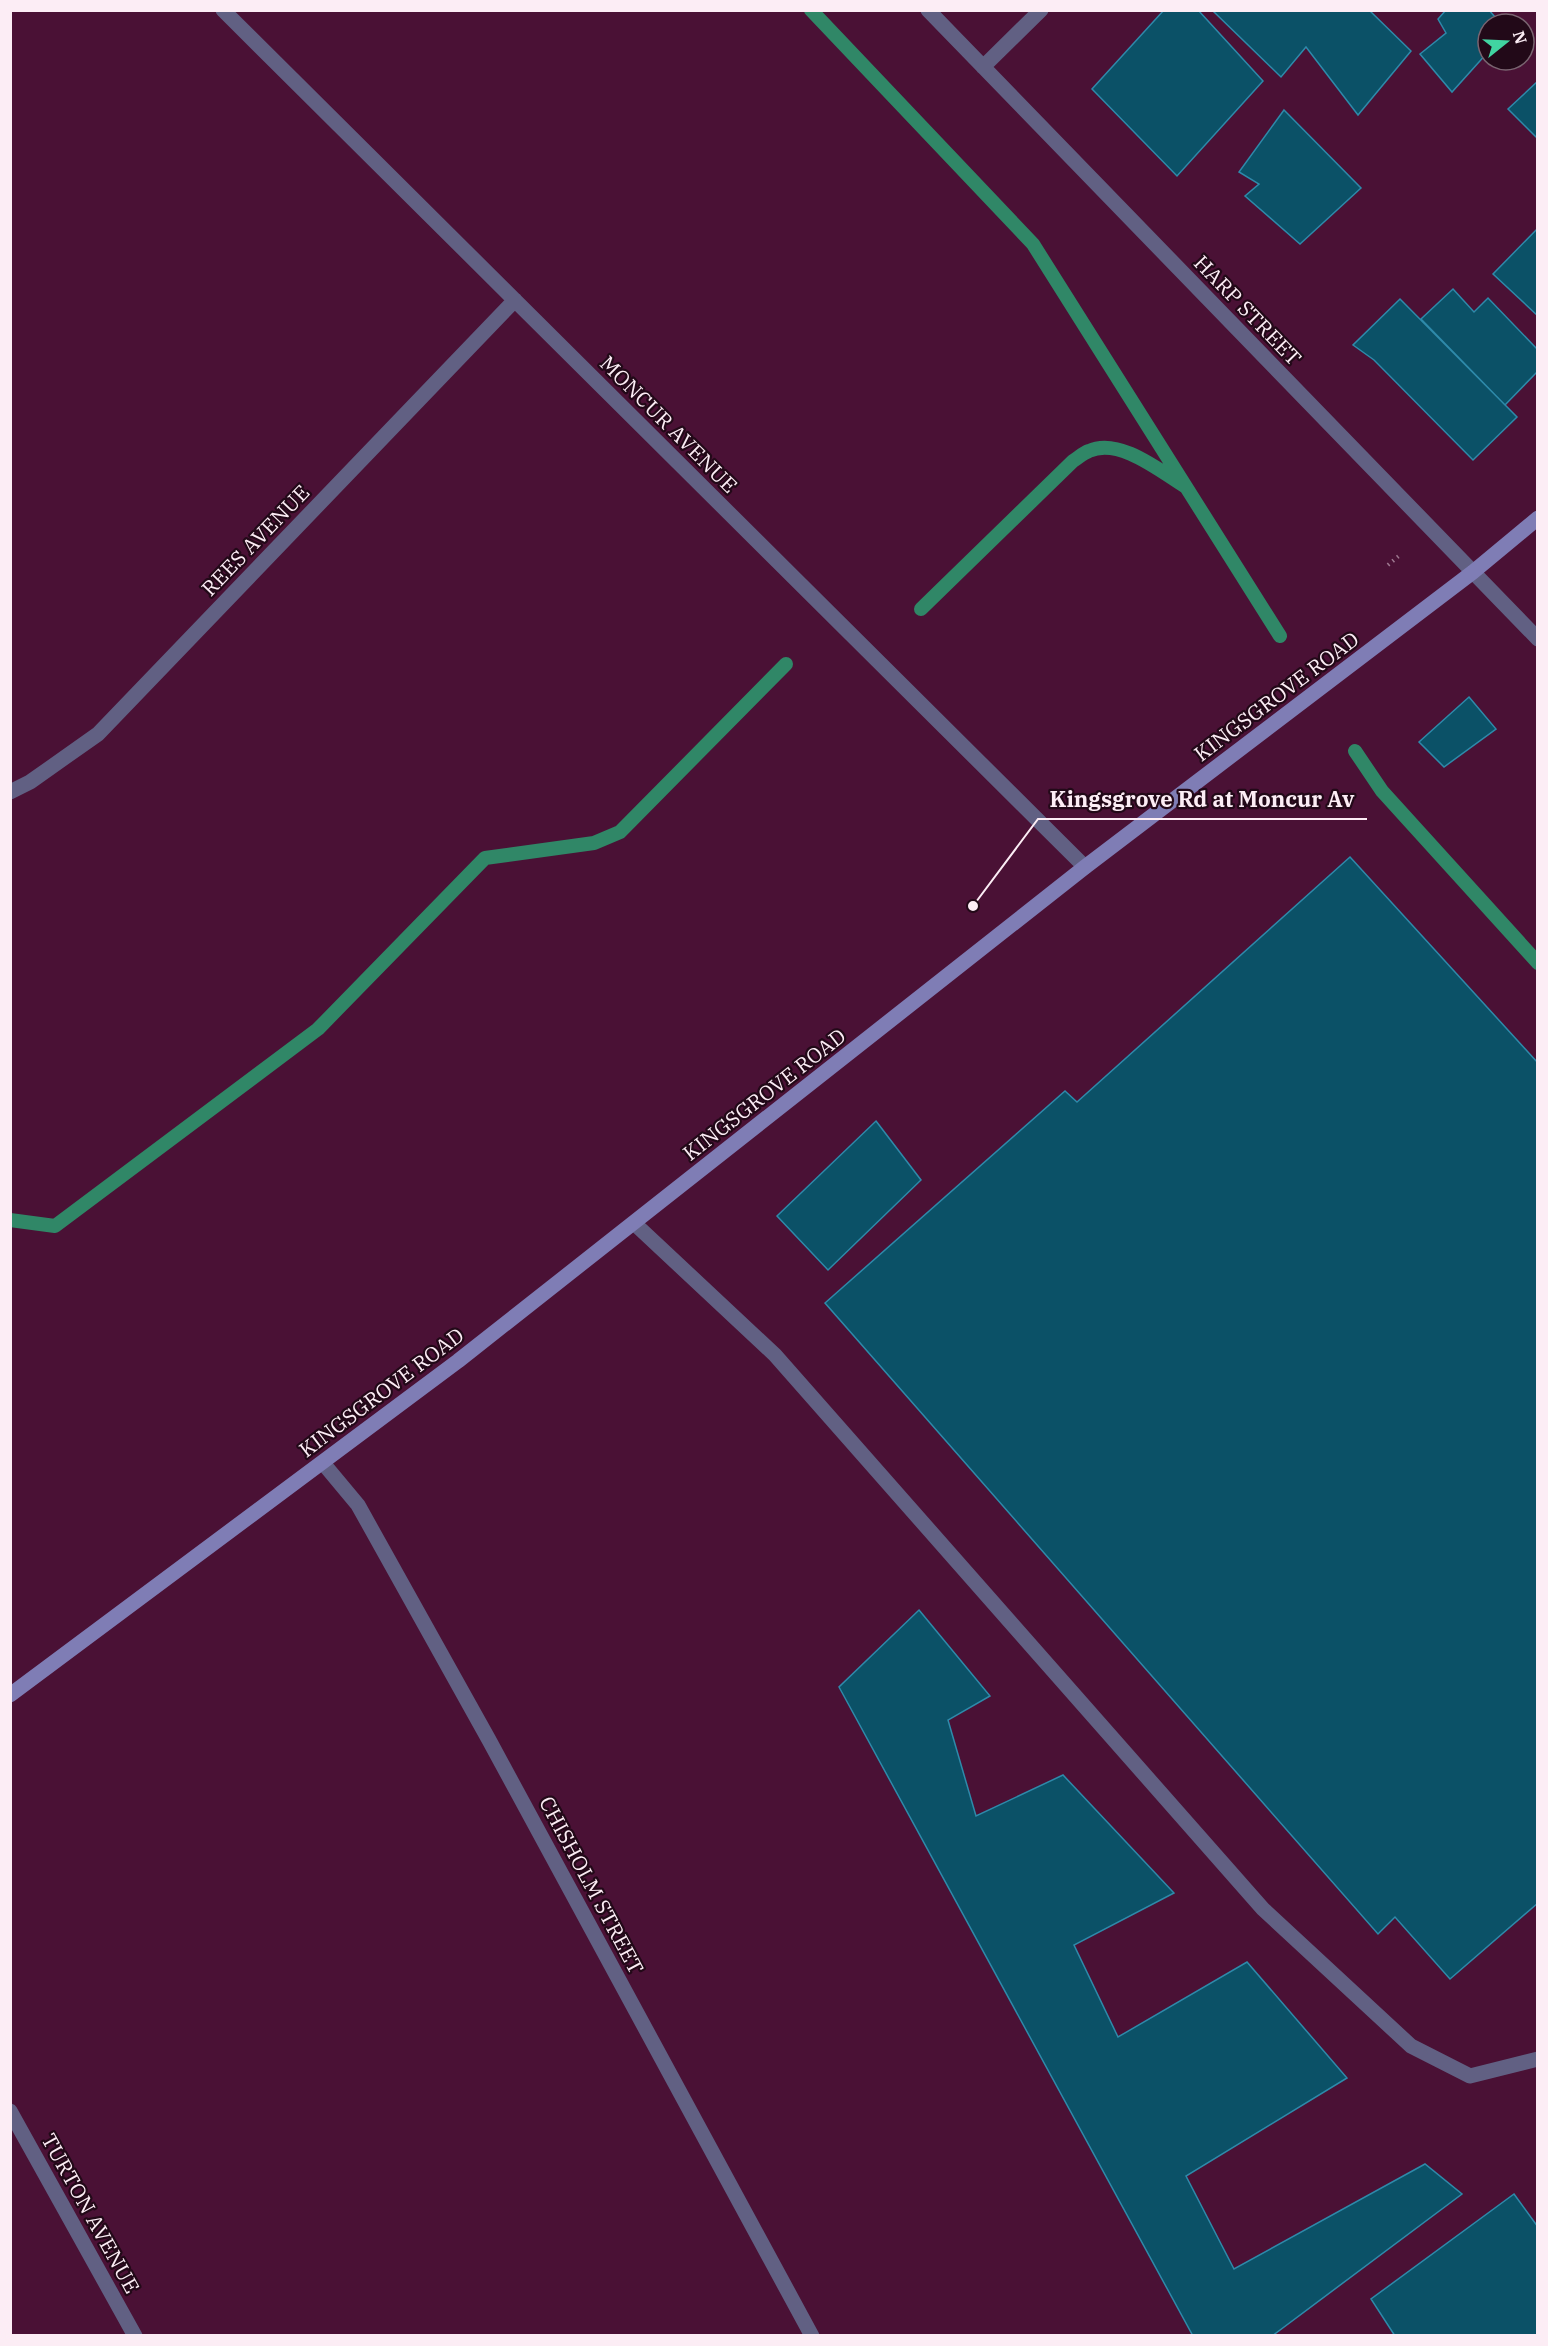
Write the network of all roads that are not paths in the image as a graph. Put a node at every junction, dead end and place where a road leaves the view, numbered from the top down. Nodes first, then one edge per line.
1 (224, 10) edge
2 (928, 10) edge
3 (1041, 10) edge
4 (983, 67) junction
5 (515, 300) junction
6 (1538, 518) edge
7 (1473, 572) junction
8 (1538, 639) edge
9 (10, 792) edge
10 (1085, 867) junction
11 (635, 1224) junction
12 (323, 1463) junction
13 (10, 1695) edge
14 (1538, 2059) edge
15 (10, 2111) edge
16 (135, 2336) edge
17 (812, 2336) edge

1 - 5 street, MONCUR AVENUE
2 - 4 street, HARP STREET
3 - 4 street
4 - 7 street, HARP STREET
5 - 9 street, REES AVENUE
5 - 10 street, MONCUR AVENUE
6 - 7 main road, KINGSGROVE ROAD
7 - 8 street, HARP STREET
7 - 10 main road, KINGSGROVE ROAD
10 - 11 main road, KINGSGROVE ROAD
11 - 12 main road, KINGSGROVE ROAD
11 - 14 street
12 - 13 main road, KINGSGROVE ROAD
12 - 17 street, CHISHOLM STREET
15 - 16 street, TURTON AVENUE

